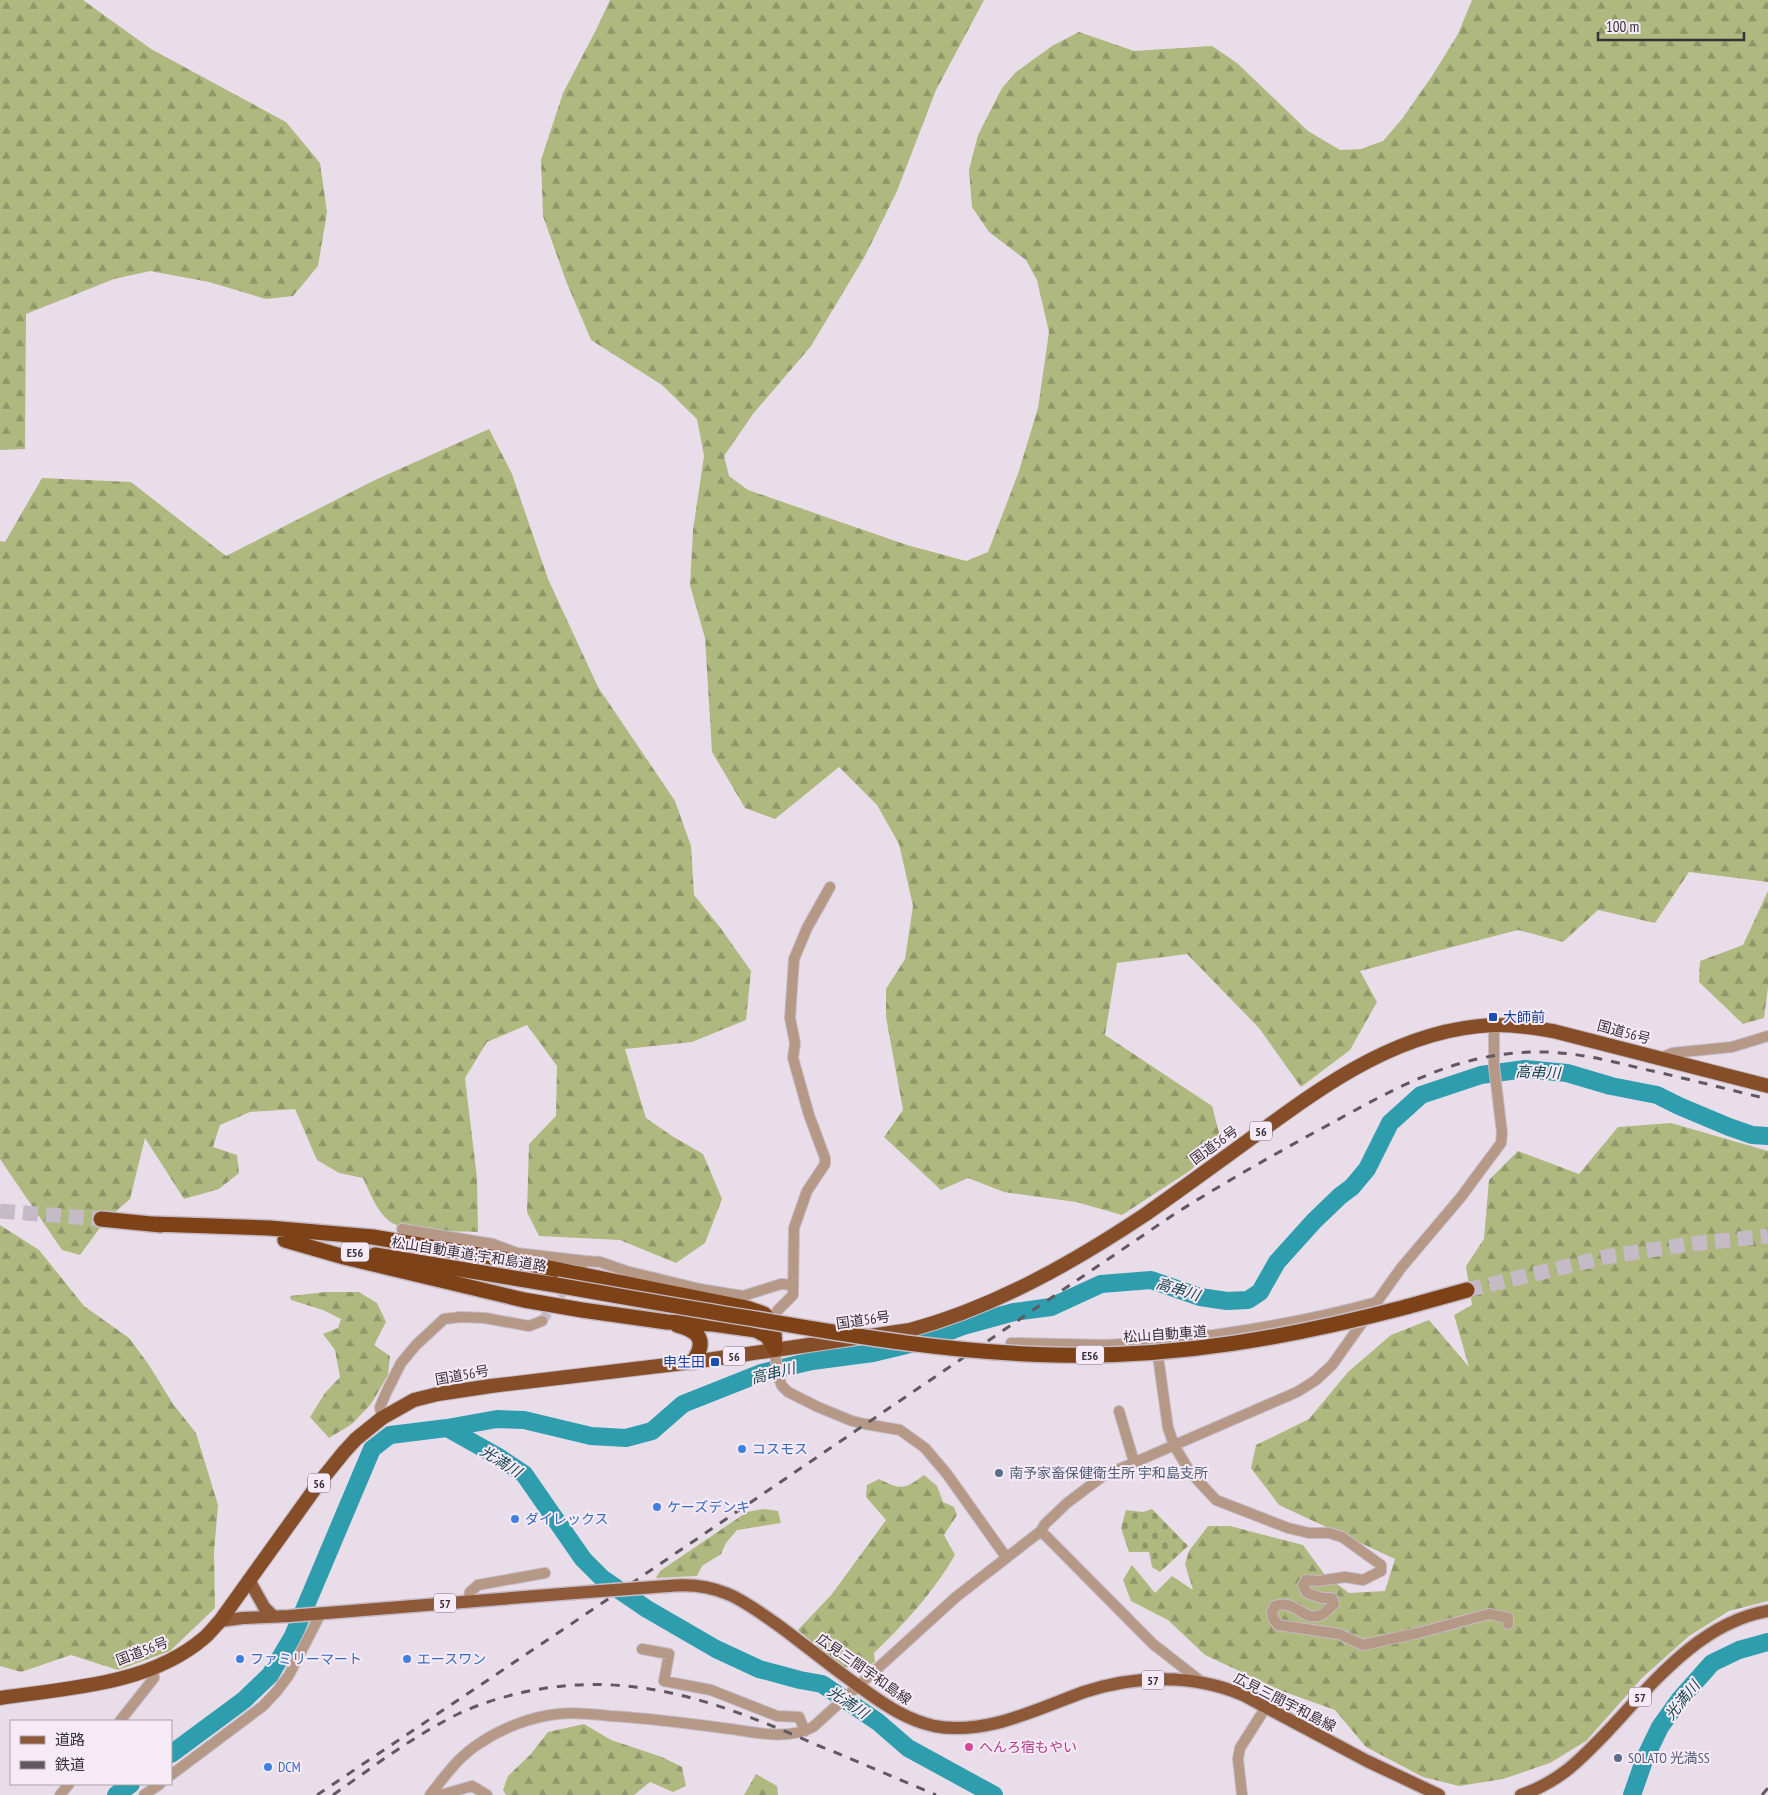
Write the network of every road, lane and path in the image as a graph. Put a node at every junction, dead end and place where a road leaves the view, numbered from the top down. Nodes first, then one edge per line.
1 (830, 887) dead end
2 (1494, 1025) junction
3 (1768, 1036) edge
4 (1661, 1058) junction
5 (1768, 1086) edge
6 (101, 1219) tunnel mouth
7 (153, 1224) junction
8 (402, 1229) dead end
9 (285, 1240) junction
10 (793, 1285) junction
11 (1467, 1290) tunnel mouth
12 (1377, 1302) junction
13 (542, 1321) dead end
14 (667, 1322) junction
15 (768, 1325) junction
16 (1156, 1342) junction
17 (1011, 1343) dead end
18 (776, 1355) junction
19 (693, 1362) junction
20 (1119, 1411) dead end
21 (382, 1418) junction
22 (1174, 1445) junction
23 (1134, 1462) junction
24 (1041, 1531) junction
25 (1006, 1557) junction
26 (545, 1573) dead end
27 (250, 1580) junction
28 (468, 1601) junction
29 (1768, 1611) edge
30 (318, 1613) junction
31 (274, 1617) junction
32 (220, 1621) junction
33 (1508, 1624) dead end
34 (642, 1649) dead end
35 (153, 1667) junction
36 (1204, 1683) junction
37 (858, 1686) junction
38 (0, 1698) edge
39 (1266, 1707) junction
40 (121, 1720) edge
41 (804, 1731) junction
42 (172, 1774) edge
43 (68, 1785) edge
44 (159, 1785) edge
45 (60, 1795) edge
46 (144, 1795) edge
47 (430, 1795) edge
48 (441, 1795) edge
49 (487, 1795) edge
50 (1242, 1795) edge
51 (1439, 1795) edge
52 (1521, 1795) edge

1 - 10 street
2 - 4 highway, 国道56号 / 56
2 - 12 street
2 - 18 highway, 国道56号 / 56
3 - 4 street
4 - 5 highway, 国道56号 / 56
6 - 7 highway, 松山自動車道;宇和島道路 / E56
7 - 9 highway, 松山自動車道;宇和島道路 / E56
7 - 15 highway
8 - 10 street
9 - 14 highway
9 - 15 highway, 松山自動車道;宇和島道路 / E56, bridge
10 - 15 street
11 - 15 highway, 松山自動車道 / E56, bridge
12 - 16 street
12 - 22 street
13 - 21 street
14 - 15 highway
14 - 19 highway
15 - 18 highway
16 - 17 street
16 - 22 street
18 - 19 highway, 国道56号 / 56
18 - 25 street
19 - 21 highway, 国道56号 / 56
20 - 23 street
21 - 27 highway, 国道56号 / 56
22 - 23 street
22 - 33 street
23 - 24 street
24 - 25 street
24 - 36 street
25 - 37 street
26 - 28 street
27 - 31 main road
27 - 32 highway, 国道56号 / 56
28 - 30 main road, 広見三間宇和島線 / 57
28 - 37 main road, 広見三間宇和島線 / 57, bridge
29 - 52 main road, 57
30 - 31 main road, 57
30 - 42 street
31 - 32 main road, 57
32 - 35 highway, 国道56号 / 56
34 - 41 street
35 - 38 highway, 国道56号 / 56
35 - 40 street
36 - 37 main road, 広見三間宇和島線 / 57
36 - 39 main road, 広見三間宇和島線 / 57
37 - 41 street
39 - 50 street
39 - 51 main road, 広見三間宇和島線 / 57
41 - 47 street
43 - 45 street
44 - 46 street
48 - 49 street

